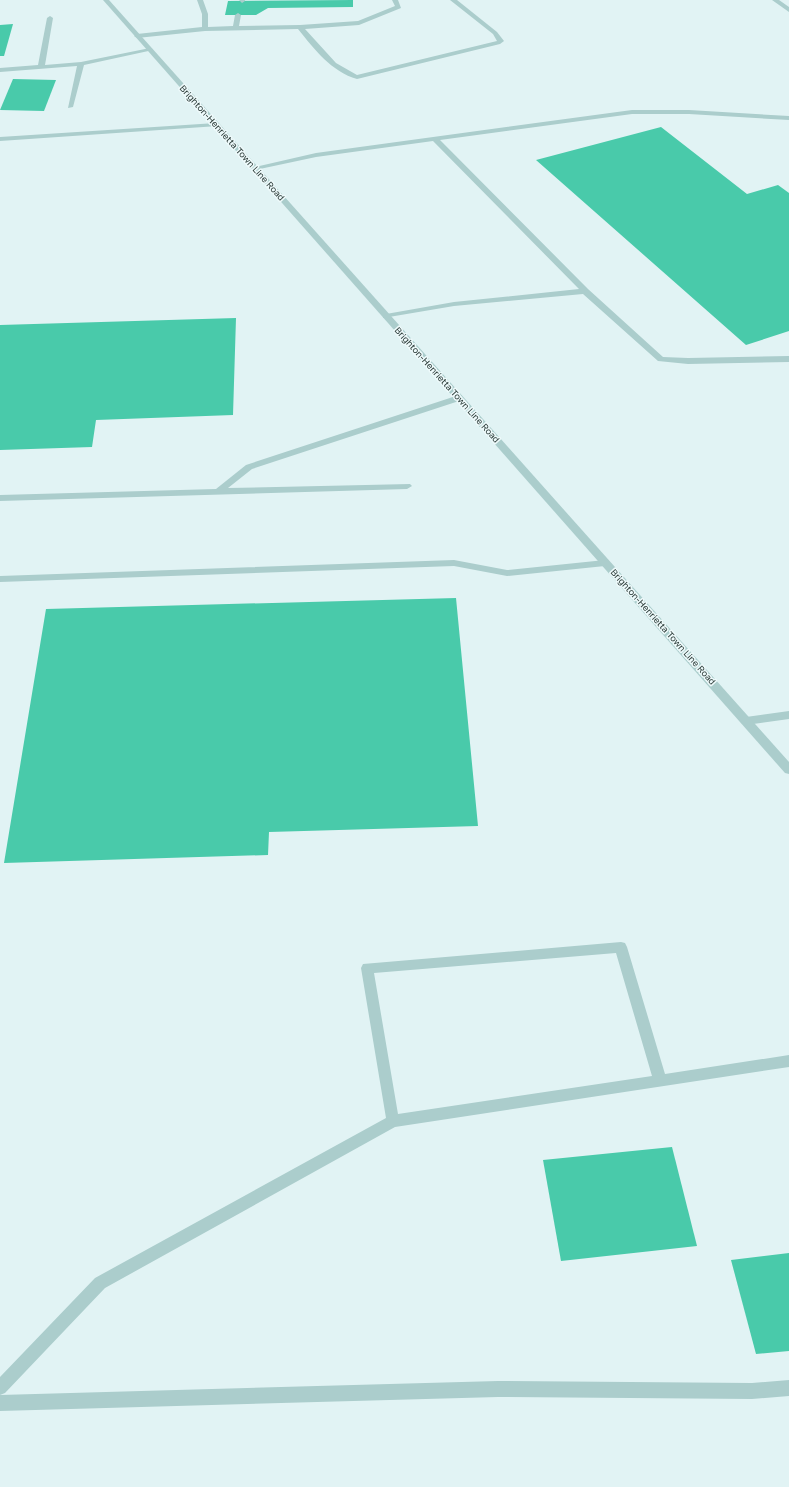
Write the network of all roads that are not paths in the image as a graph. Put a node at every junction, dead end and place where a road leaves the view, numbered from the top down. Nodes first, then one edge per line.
1 (106, 0) edge
2 (200, 0) edge
3 (395, 0) edge
4 (453, 0) edge
5 (775, 0) edge
6 (789, 10) edge
7 (238, 15) dead end
8 (50, 18) dead end
9 (300, 27) junction
10 (205, 28) junction
11 (236, 28) junction
12 (137, 36) junction
13 (150, 50) junction
14 (81, 64) junction
15 (41, 68) junction
16 (0, 70) edge
17 (70, 107) dead end
18 (789, 118) edge
19 (216, 125) junction
20 (0, 139) edge
21 (435, 139) junction
22 (255, 168) junction
23 (585, 291) junction
24 (386, 316) junction
25 (789, 359) edge
26 (459, 398) junction
27 (407, 486) dead end
28 (220, 490) junction
29 (0, 498) edge
30 (605, 563) junction
31 (0, 579) edge
32 (789, 715) edge
33 (746, 721) junction
34 (789, 770) edge
35 (789, 1061) edge
36 (660, 1079) junction
37 (394, 1121) junction
38 (0, 1388) edge
39 (789, 1388) edge
40 (0, 1404) edge

1 - 12 street, Brighton-Henrietta Town Line Road
2 - 10 street
3 - 9 street
4 - 9 street
5 - 6 street
7 - 11 street
8 - 15 street
9 - 11 street
10 - 11 street
10 - 12 street
12 - 13 street, Brighton-Henrietta Town Line Road
13 - 14 street
13 - 19 street, Brighton-Henrietta Town Line Road
14 - 15 street
14 - 17 street
15 - 16 street
18 - 21 street
19 - 20 street
19 - 22 street, Brighton-Henrietta Town Line Road
21 - 22 street
21 - 23 street
22 - 24 street, Brighton-Henrietta Town Line Road
23 - 24 street
23 - 25 street
24 - 26 street, Brighton-Henrietta Town Line Road
26 - 28 street
26 - 30 street, Brighton-Henrietta Town Line Road
27 - 28 street
28 - 29 street
30 - 31 street
30 - 33 street, Brighton-Henrietta Town Line Road
32 - 33 street
33 - 34 street, Brighton-Henrietta Town Line Road
35 - 36 street
36 - 37 street
36 - 37 street
37 - 38 street
39 - 40 street

